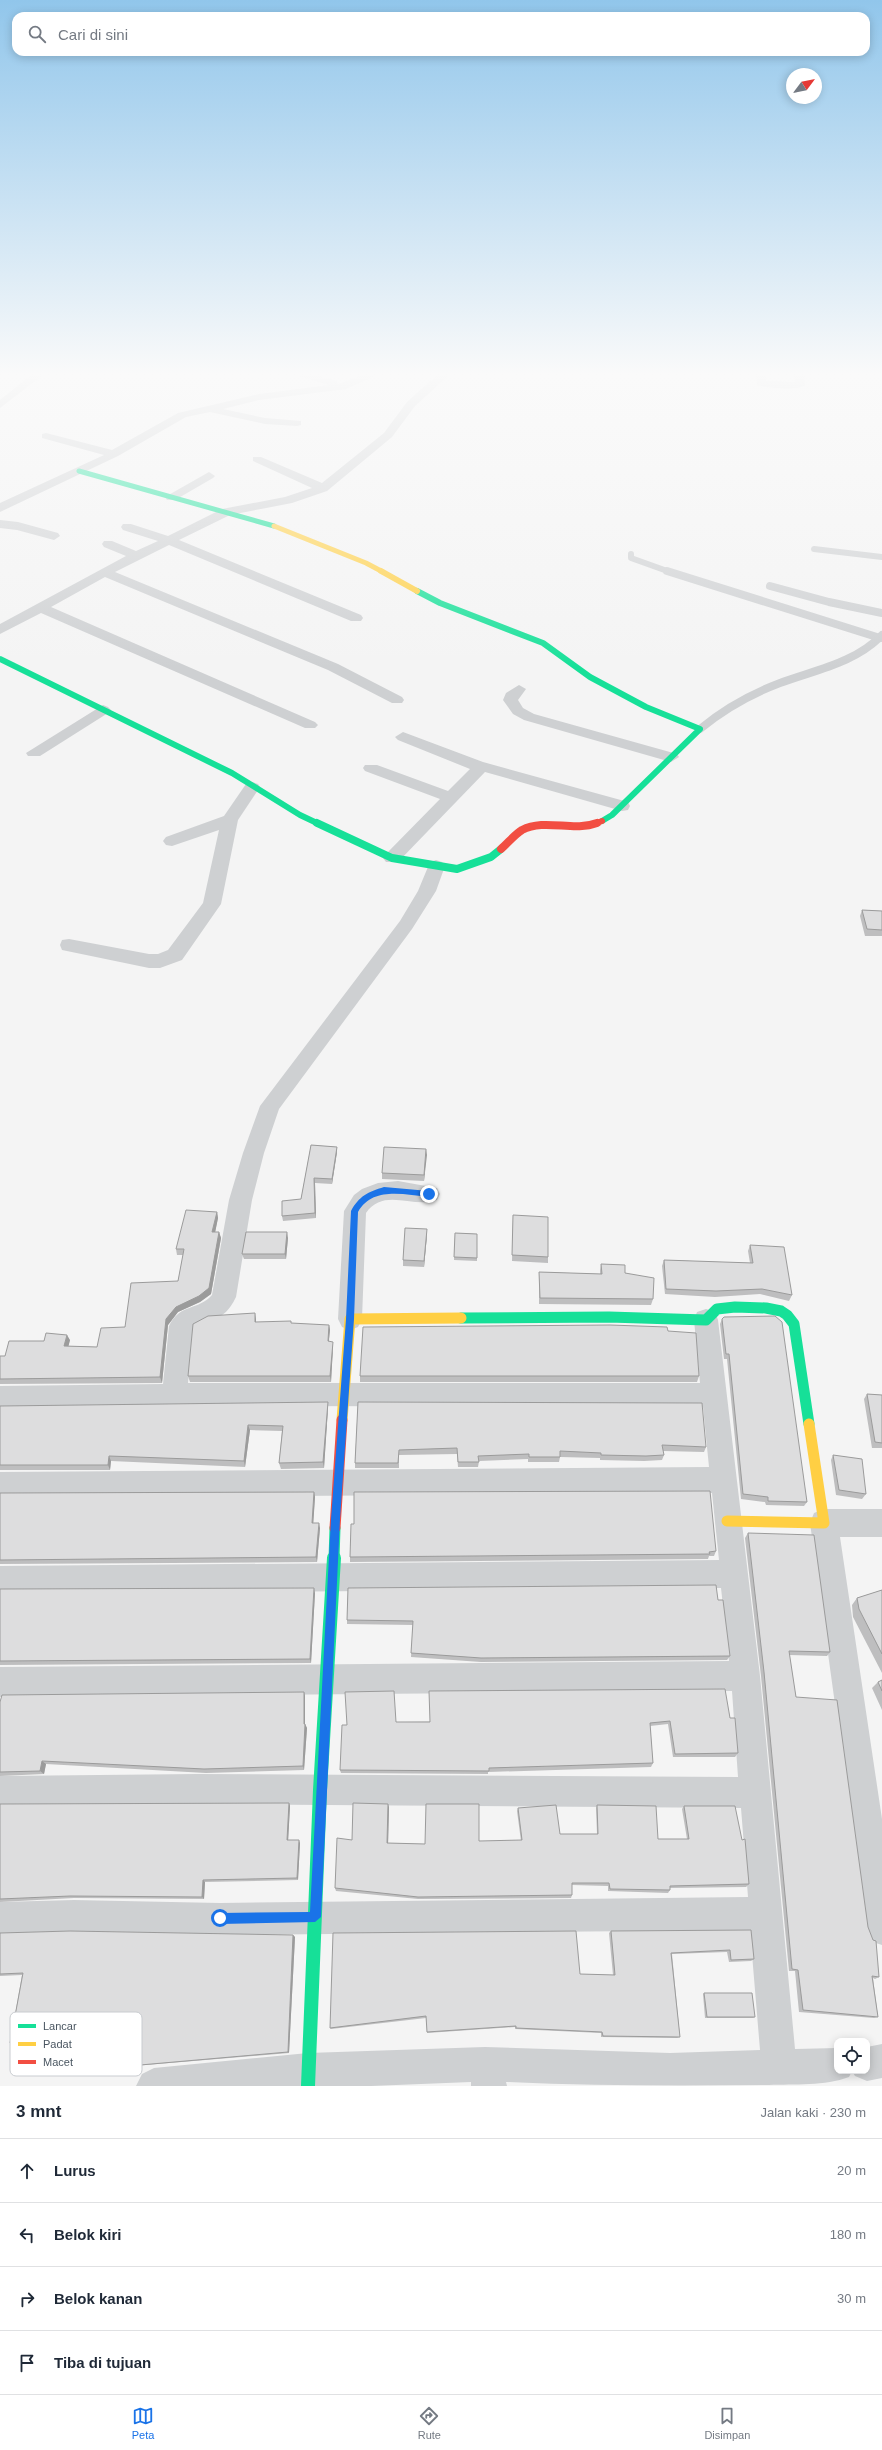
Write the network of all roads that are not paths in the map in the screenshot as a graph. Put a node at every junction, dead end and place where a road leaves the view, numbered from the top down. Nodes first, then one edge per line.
1 (76, 472) edge
2 (83, 472) edge
3 (289, 472) edge
4 (342, 472) edge
5 (209, 476) dead end
6 (323, 488) junction
7 (171, 497) junction
8 (0, 508) edge
9 (226, 512) junction
10 (0, 524) edge
11 (127, 527) dead end
12 (54, 536) dead end
13 (168, 540) junction
14 (108, 544) dead end
15 (814, 549) dead end
16 (631, 554) dead end
17 (136, 556) junction
18 (882, 557) edge
19 (104, 572) junction
20 (770, 586) dead end
21 (42, 608) junction
22 (882, 613) edge
23 (356, 618) dead end
24 (0, 630) edge
25 (881, 637) edge
26 (0, 659) edge
27 (520, 689) dead end
28 (397, 700) dead end
29 (103, 710) junction
30 (310, 725) dead end
31 (700, 729) junction
32 (403, 737) dead end
33 (34, 753) dead end
34 (671, 758) junction
35 (477, 765) junction
36 (371, 768) dead end
37 (252, 787) junction
38 (452, 798) junction
39 (622, 806) junction
40 (230, 820) junction
41 (172, 841) dead end
42 (392, 858) junction
43 (436, 866) junction
44 (69, 945) dead end
45 (429, 1194) dead end
46 (350, 1319) junction
47 (706, 1320) junction
48 (174, 1395) junction
49 (343, 1395) junction
50 (712, 1395) junction
51 (0, 1398) edge
52 (722, 1480) junction
53 (338, 1482) junction
54 (0, 1485) edge
55 (727, 1521) junction
56 (824, 1523) junction
57 (882, 1523) edge
58 (734, 1574) junction
59 (334, 1577) junction
60 (0, 1580) edge
61 (744, 1676) junction
62 (327, 1678) junction
63 (0, 1682) edge
64 (320, 1790) junction
65 (0, 1791) edge
66 (755, 1793) junction
67 (764, 1913) junction
68 (315, 1917) junction
69 (0, 1918) edge
70 (882, 1929) edge
71 (882, 2062) edge
72 (870, 2064) edge
73 (834, 2066) edge
74 (779, 2069) junction
75 (487, 2075) edge
76 (308, 2078) edge
77 (154, 2086) edge

1 - 8 street
2 - 7 street
3 - 6 street
4 - 6 street
5 - 7 street
6 - 9 street
7 - 9 street
9 - 13 street
9 - 31 street
10 - 12 street
11 - 13 street
13 - 17 street
13 - 23 street
14 - 17 street
15 - 18 lane
16 - 25 lane
17 - 19 street
19 - 21 street
19 - 28 street
20 - 22 lane
21 - 24 street
21 - 30 street
25 - 31 lane
26 - 29 street
27 - 34 street
29 - 33 street
29 - 37 street
31 - 34 street
32 - 35 street
34 - 39 street
35 - 38 street
35 - 39 street
36 - 38 street
37 - 40 street
37 - 42 street
38 - 42 street
39 - 43 street
40 - 41 street
40 - 44 street
42 - 43 street
43 - 48 street
45 - 46 street
46 - 47 street
46 - 49 street
47 - 50 street
47 - 56 street
48 - 49 street
48 - 51 street
49 - 50 street
49 - 53 street
50 - 52 street
52 - 53 street
52 - 55 street
53 - 54 street
53 - 59 street
55 - 56 street
55 - 58 street
56 - 57 street
56 - 70 street
58 - 59 street
58 - 61 street
59 - 60 street
59 - 62 street
61 - 62 street
61 - 66 street
62 - 63 street
62 - 64 street
64 - 65 street
64 - 66 street
64 - 68 street
66 - 67 street
67 - 68 street
67 - 74 street
68 - 69 street
68 - 76 street
71 - 72 street
73 - 74 street
74 - 75 street
75 - 76 street
76 - 77 street

